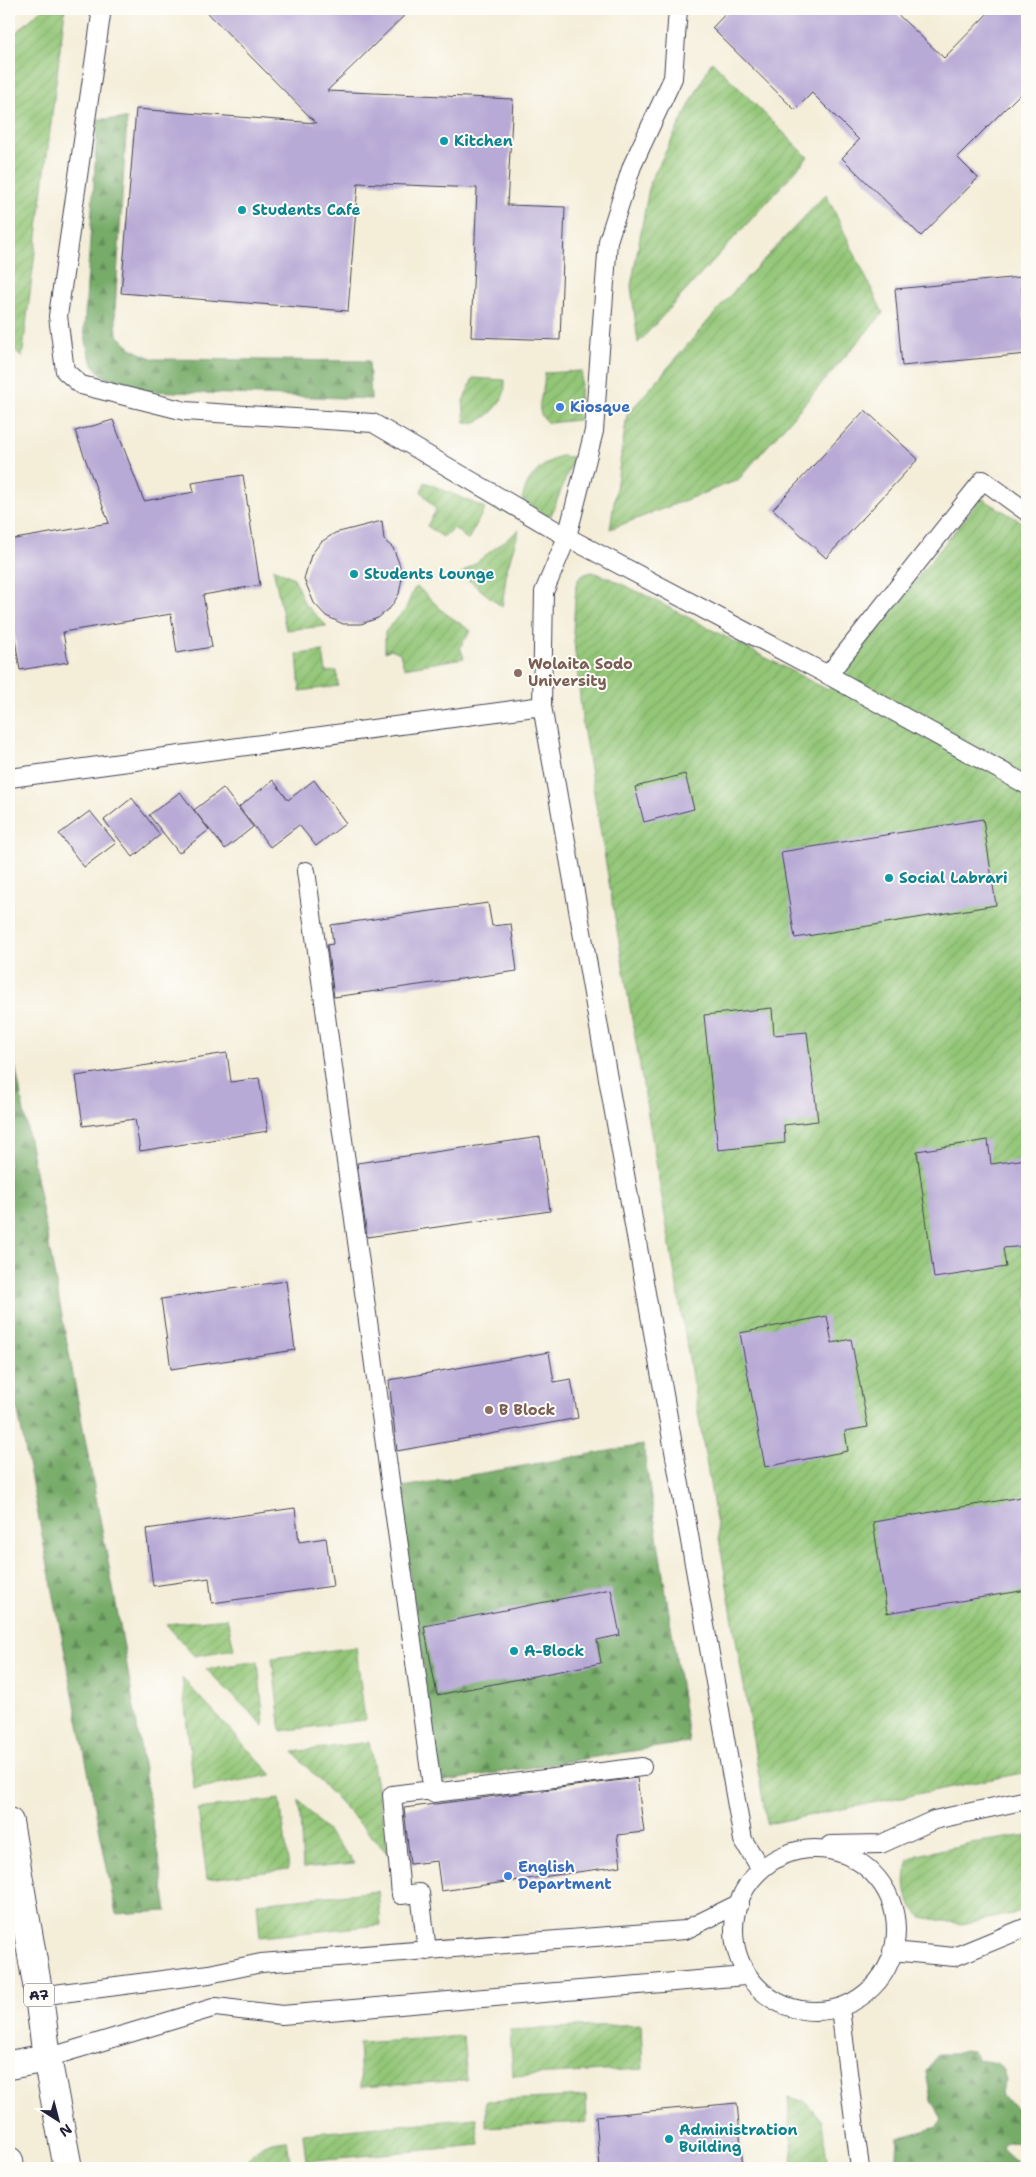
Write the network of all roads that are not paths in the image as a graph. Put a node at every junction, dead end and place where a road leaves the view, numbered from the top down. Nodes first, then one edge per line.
1 (97, 9) edge
2 (678, 9) edge
3 (1027, 512) edge
4 (566, 536) junction
5 (828, 676) junction
6 (542, 706) junction
7 (10, 778) dead end
8 (1027, 785) edge
9 (306, 871) dead end
10 (642, 1767) dead end
11 (432, 1790) junction
12 (1027, 1800) edge
13 (9, 1822) edge
14 (815, 1846) junction
15 (761, 1869) junction
16 (740, 1903) junction
17 (1027, 1927) edge
18 (892, 1950) junction
19 (427, 1951) junction
20 (745, 1976) junction
21 (39, 1996) junction
22 (840, 2008) junction
23 (47, 2058) junction
24 (9, 2065) edge
25 (9, 2161) edge
26 (10, 2168) edge
27 (68, 2168) edge
28 (860, 2168) edge

1 - 4 lane
2 - 4 lane
3 - 5 lane
4 - 5 lane
4 - 6 lane
5 - 8 lane
6 - 7 lane
6 - 15 lane
9 - 11 lane
10 - 11 lane
11 - 19 lane
12 - 14 lane
13 - 21 main road, A7
14 - 15 lane
14 - 18 lane
15 - 16 lane
16 - 19 lane
16 - 20 lane
17 - 18 lane
18 - 22 lane
19 - 21 lane
20 - 22 lane
20 - 23 lane
21 - 23 main road, A7
22 - 28 lane
23 - 24 main road
23 - 27 main road, A7
25 - 26 main road

